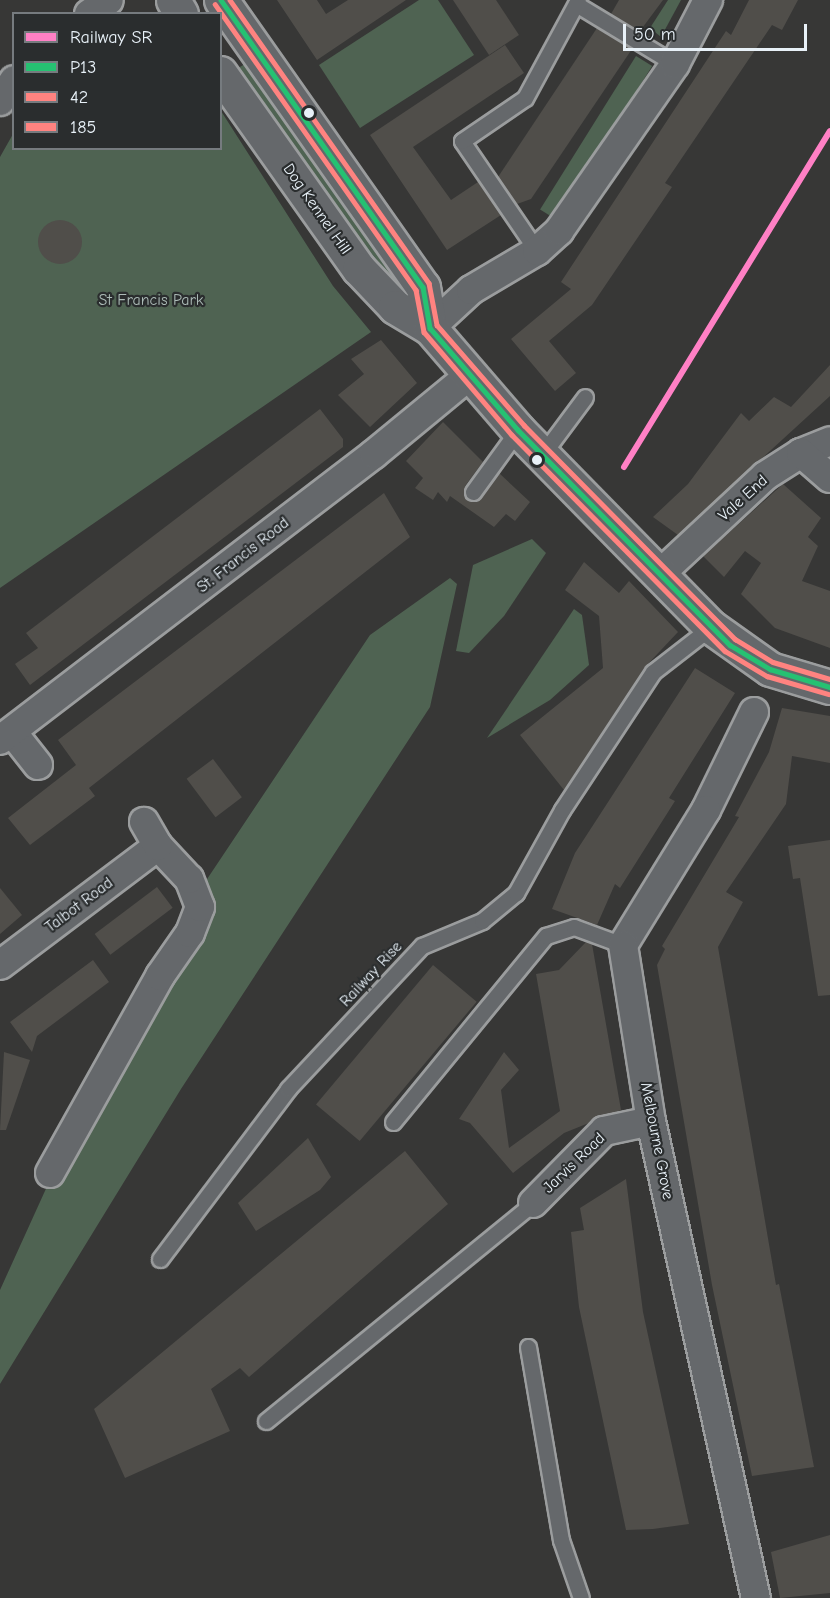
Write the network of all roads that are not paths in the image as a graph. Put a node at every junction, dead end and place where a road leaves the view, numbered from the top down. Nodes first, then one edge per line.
1 (109, 0) edge
2 (221, 0) edge
3 (708, 0) edge
4 (577, 2) edge
5 (92, 12) edge
6 (675, 64) junction
7 (222, 76) edge
8 (12, 83) edge
9 (0, 101) edge
10 (537, 251) junction
11 (430, 328) junction
12 (471, 374) junction
13 (585, 397) dead end
14 (518, 430) junction
15 (830, 441) edge
16 (801, 453) junction
17 (542, 455) junction
18 (830, 478) edge
19 (473, 492) dead end
20 (661, 573) junction
21 (711, 627) junction
22 (830, 687) edge
23 (754, 712) dead end
24 (6, 736) edge
25 (38, 765) dead end
26 (623, 945) junction
27 (0, 965) edge
28 (651, 1121) junction
29 (393, 1122) dead end
30 (50, 1173) dead end
31 (533, 1203) joint
32 (160, 1259) dead end
33 (528, 1347) dead end
34 (266, 1421) dead end
35 (578, 1597) edge
36 (756, 1598) edge

1 - 5 street
2 - 11 main road
3 - 6 street
4 - 6 lane
4 - 10 lane
6 - 10 street
7 - 11 main road, Dog Kennel Hill
8 - 9 street
10 - 11 street
11 - 12 main road, Dog Kennel Hill
12 - 14 main road, Dog Kennel Hill
12 - 24 street, St. Francis Road
13 - 17 lane
14 - 17 main road, Dog Kennel Hill
14 - 19 lane
15 - 16 street, Vale End
16 - 18 street
16 - 20 street, Vale End
17 - 20 main road, Dog Kennel Hill
20 - 21 main road, Dog Kennel Hill
21 - 22 main road, Dog Kennel Hill
21 - 32 lane, Railway Rise
23 - 26 street
24 - 25 street, St. Francis Road
26 - 28 street, Melbourne Grove
26 - 29 lane
27 - 30 street, Talbot Road
28 - 31 street, Jarvis Road
28 - 36 street, Melbourne Grove
31 - 34 lane
33 - 35 lane

